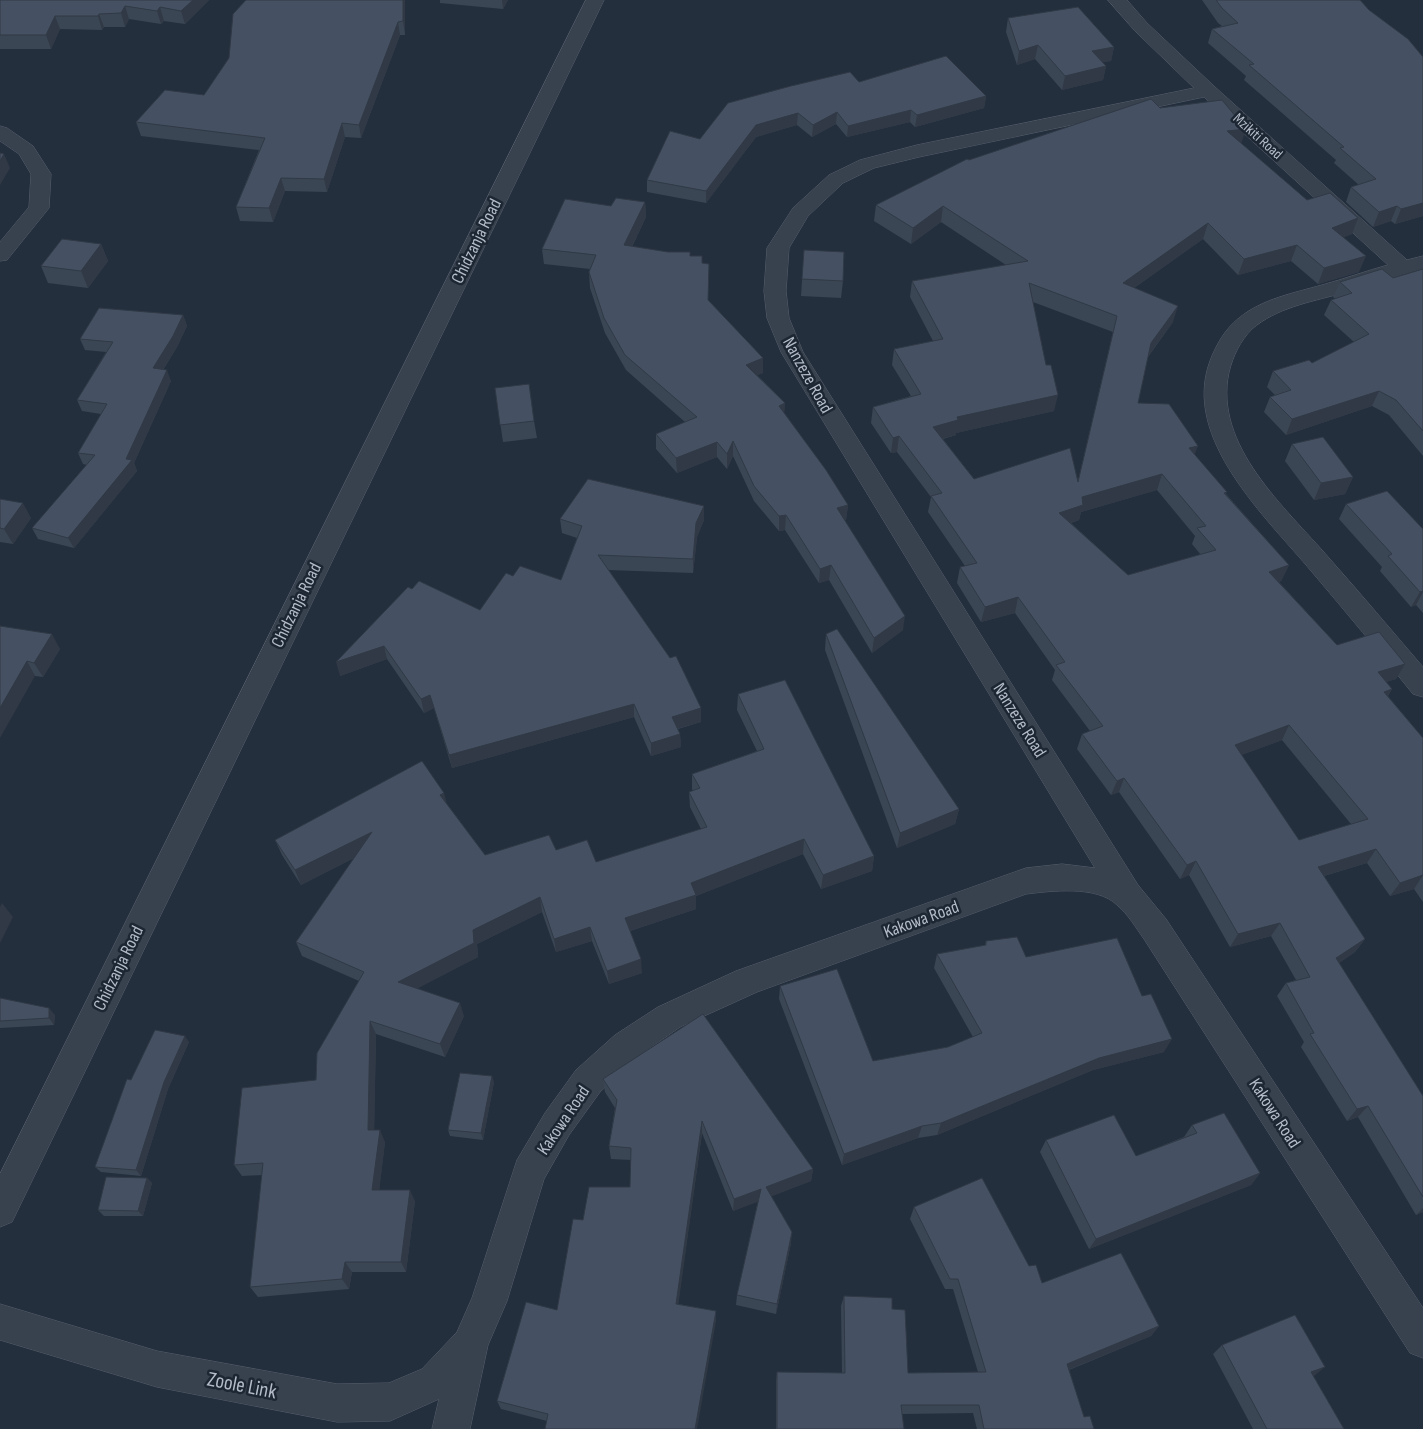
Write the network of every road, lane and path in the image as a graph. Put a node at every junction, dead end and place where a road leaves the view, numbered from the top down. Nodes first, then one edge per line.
1 (595, 0) edge
2 (1117, 0) edge
3 (1208, 91) junction
4 (0, 132) edge
5 (0, 255) edge
6 (1413, 265) edge
7 (1423, 686) edge
8 (1127, 894) junction
9 (0, 1210) edge
10 (0, 1322) edge
11 (1423, 1340) edge
12 (470, 1344) junction
13 (451, 1429) edge

1 - 9 street, Chidzanja Road
2 - 3 street, Mzikiti Road
3 - 6 street, Mzikiti Road
3 - 8 street, Nanzeze Road
4 - 5 street
6 - 7 street
8 - 11 street, Kakowa Road
8 - 12 street, Kakowa Road
10 - 12 street, Zoole Link
12 - 13 street, Kakowa Road

